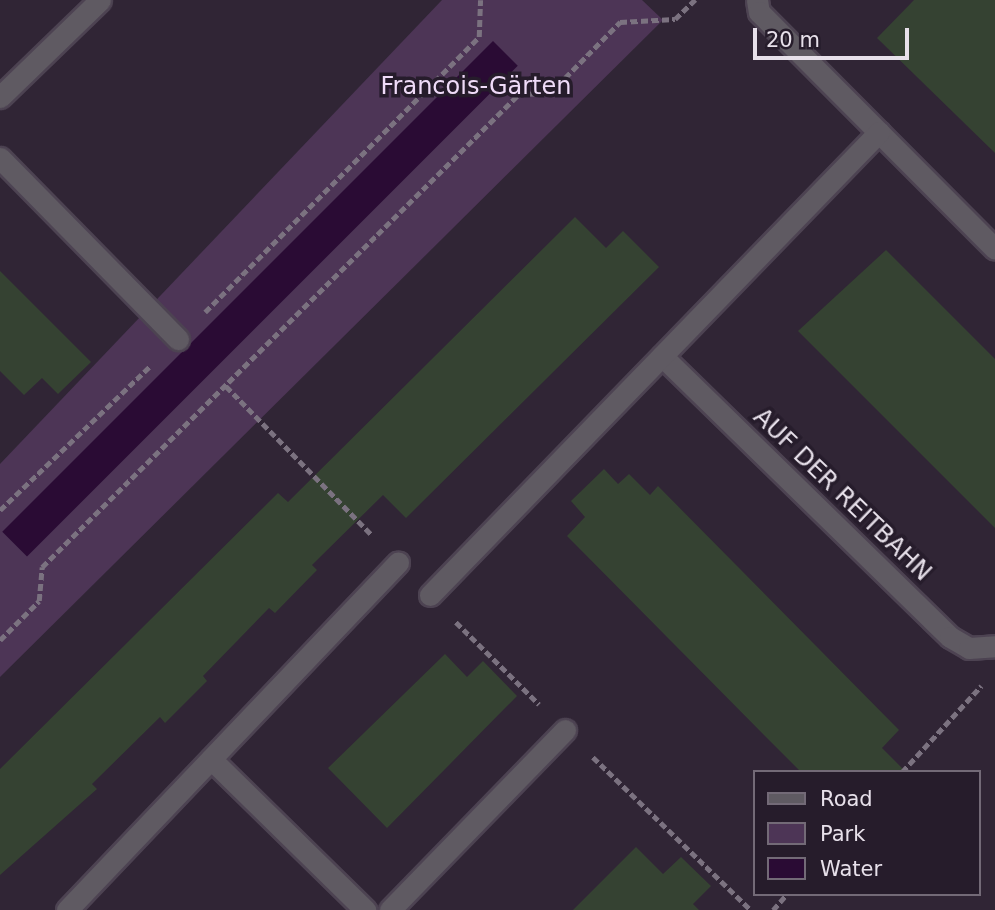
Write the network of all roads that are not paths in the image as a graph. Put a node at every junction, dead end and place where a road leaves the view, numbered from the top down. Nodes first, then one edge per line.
1 (100, 0) edge
2 (757, 0) edge
3 (0, 97) edge
4 (879, 132) junction
5 (0, 158) edge
6 (995, 249) edge
7 (178, 340) road end
8 (662, 356) junction
9 (398, 562) road end
10 (430, 595) road end
11 (989, 648) edge
12 (565, 730) dead end
13 (211, 759) junction
14 (67, 910) edge
15 (365, 910) edge
16 (390, 910) edge

1 - 3 street
2 - 4 street
4 - 6 street
4 - 8 street
5 - 7 street
8 - 10 street
8 - 11 street, AUF DER REITBAHN
9 - 13 street
12 - 16 street
13 - 14 street
13 - 15 street

